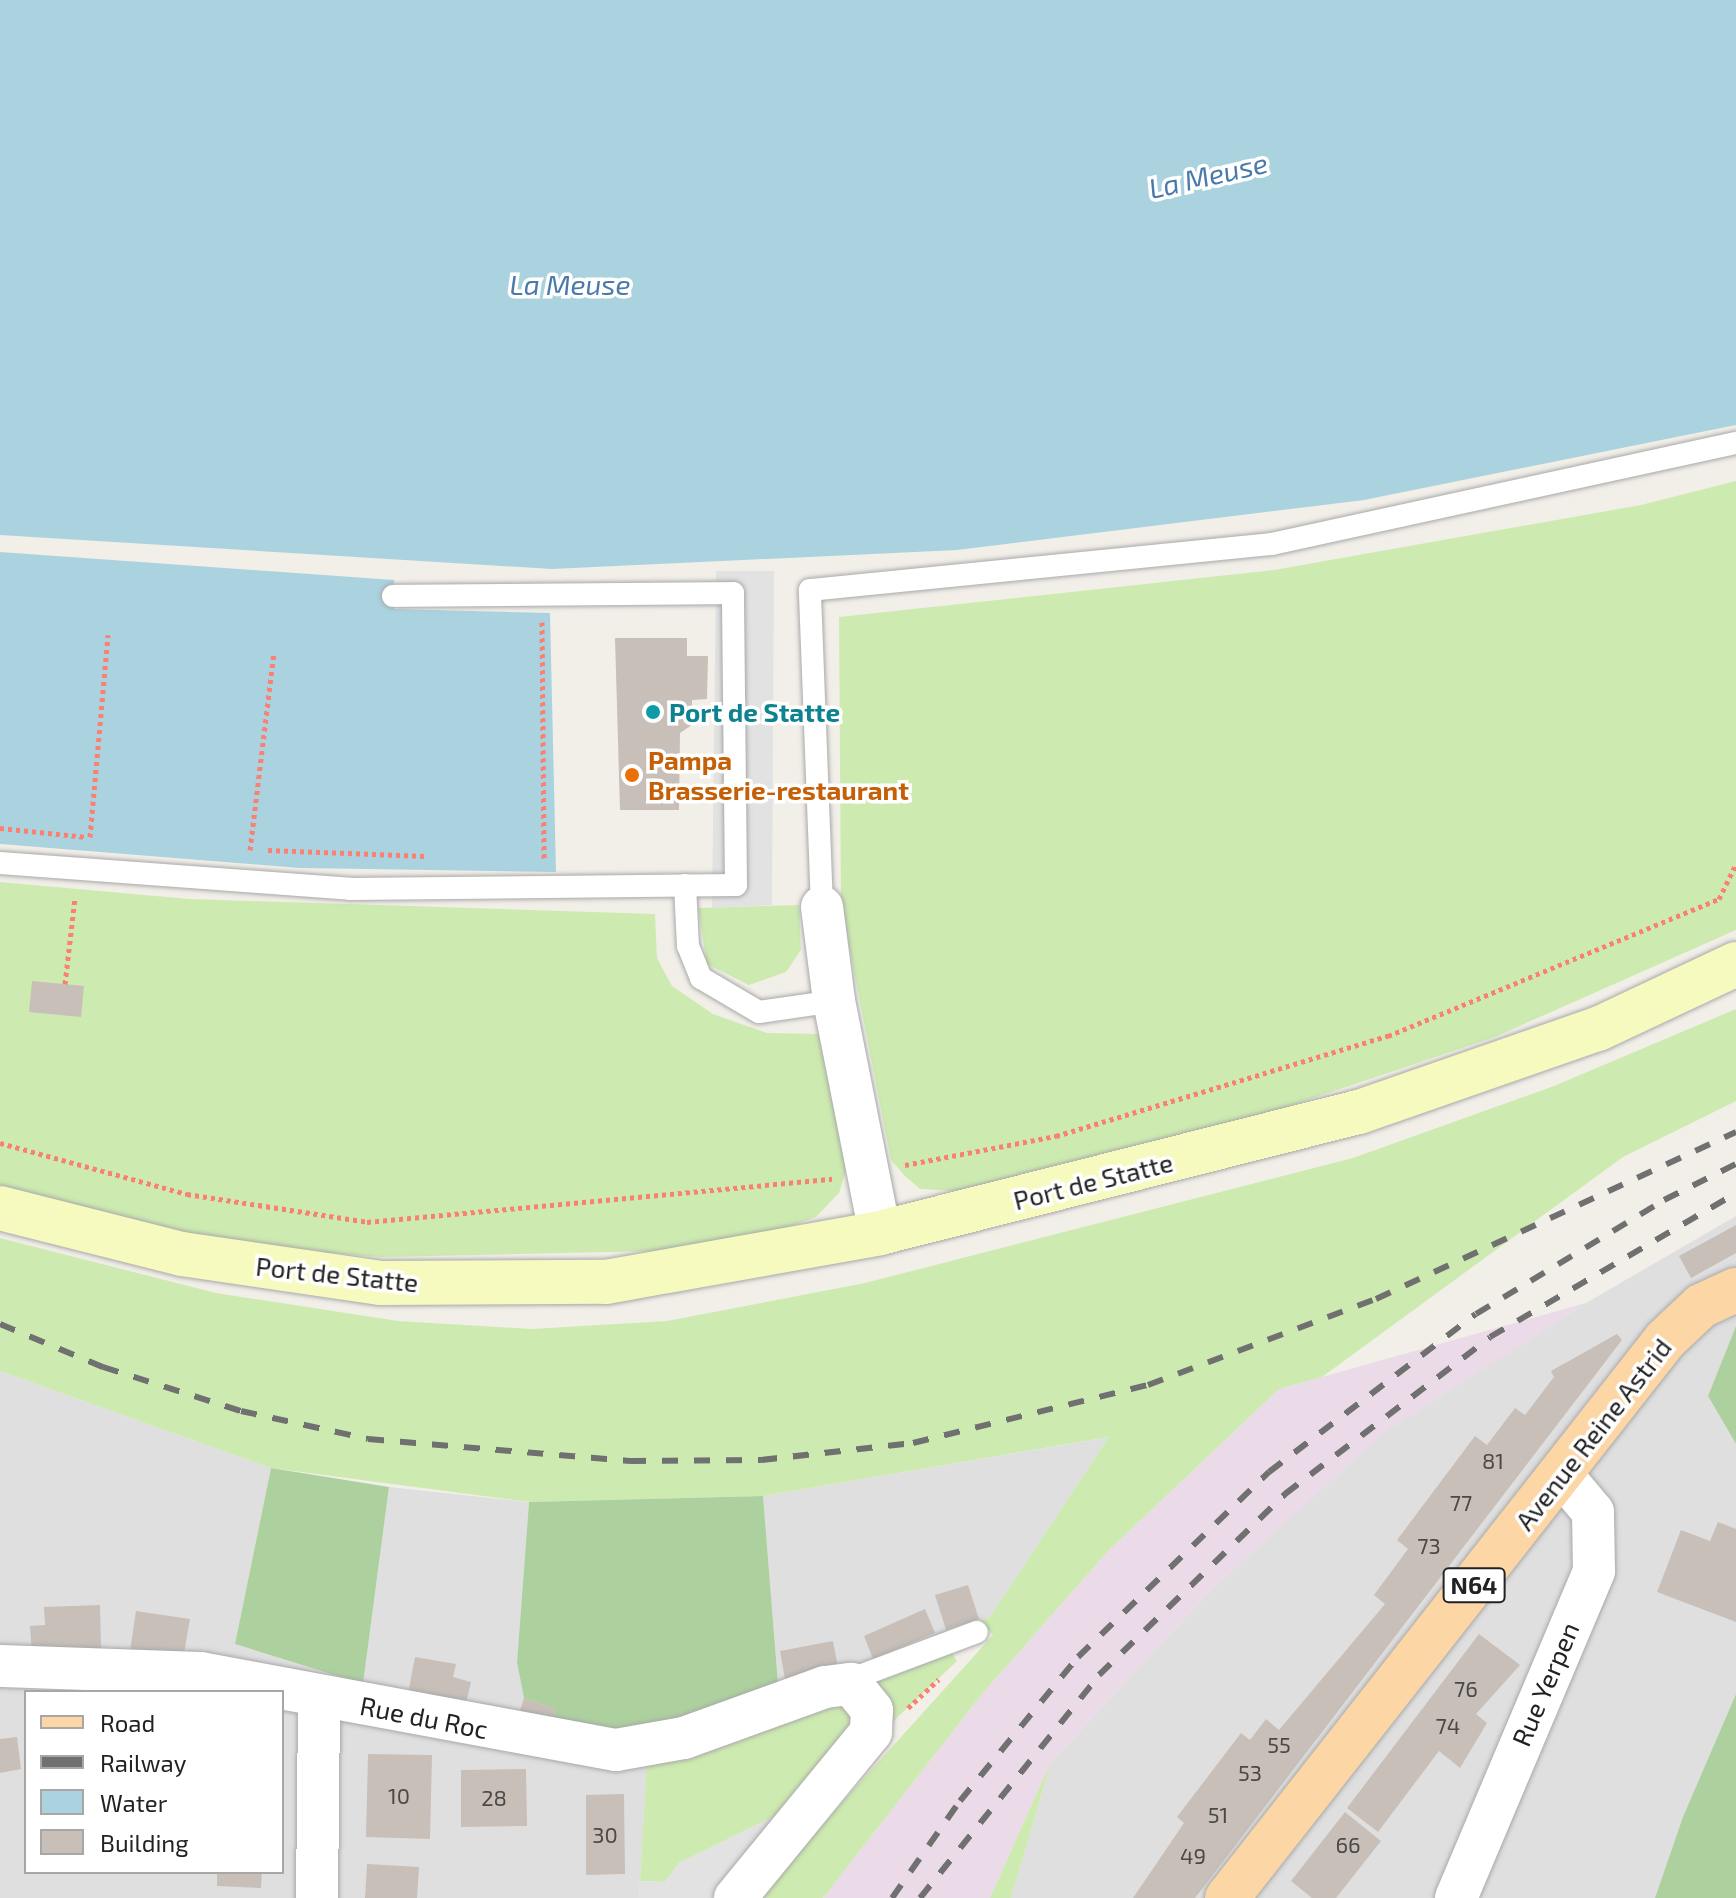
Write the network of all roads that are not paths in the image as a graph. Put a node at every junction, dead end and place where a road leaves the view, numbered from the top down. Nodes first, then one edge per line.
1 (1736, 443) edge
2 (393, 596) dead end
3 (0, 863) edge
4 (685, 885) junction
5 (822, 907) joint
6 (1736, 964) edge
7 (834, 1001) junction
8 (0, 1208) edge
9 (880, 1233) junction
10 (1736, 1290) edge
11 (1561, 1474) junction
12 (977, 1632) road end
13 (0, 1666) edge
14 (839, 1683) junction
15 (319, 1697) junction
16 (317, 1898) edge
17 (735, 1898) edge
18 (1227, 1898) edge
19 (1456, 1898) edge

1 - 5 lane
2 - 4 lane
3 - 4 lane
4 - 7 lane
5 - 7 street
6 - 9 street, Port de Statte
7 - 9 street
8 - 9 street, Port de Statte
10 - 11 main road, Avenue Reine Astrid / N64
11 - 18 main road, Avenue Reine Astrid / N64
11 - 19 street, Rue Yerpen
12 - 14 lane, Rue du Roc
13 - 15 street, Rue du Roc
14 - 15 street, Rue du Roc
14 - 17 street
15 - 16 street

